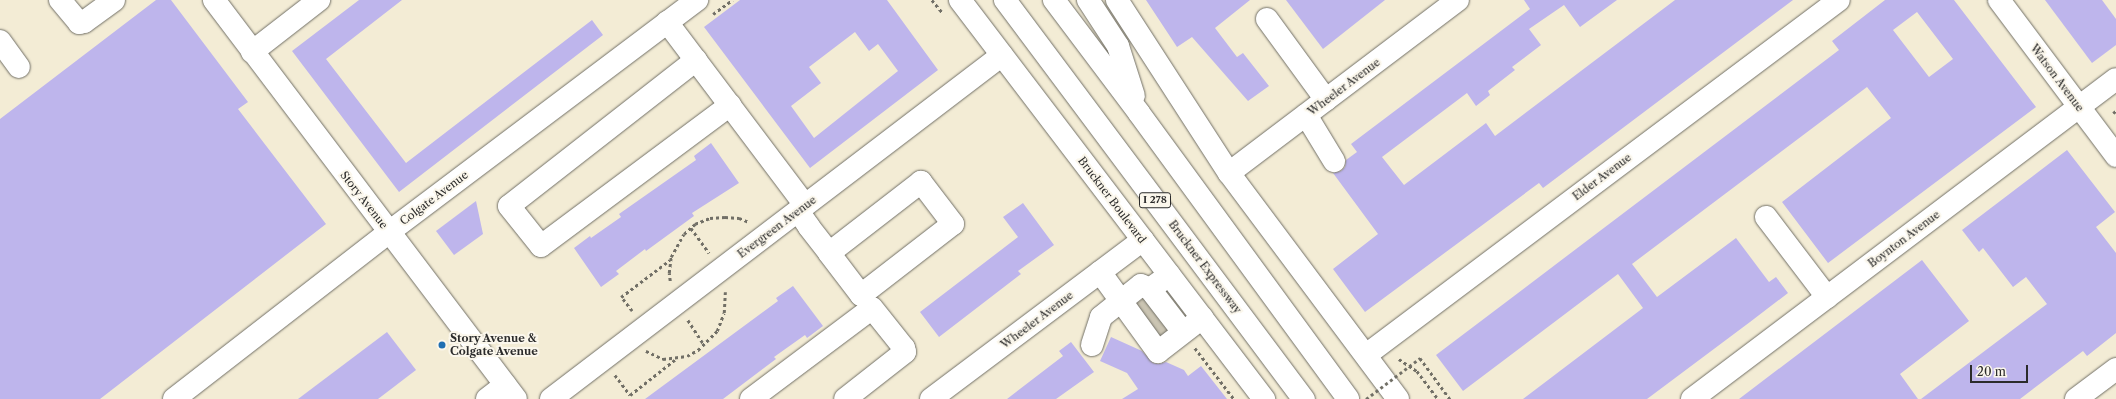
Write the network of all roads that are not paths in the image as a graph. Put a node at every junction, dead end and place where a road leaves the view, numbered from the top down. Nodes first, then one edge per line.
1 (60, 0) edge
2 (114, 0) edge
3 (214, 0) edge
4 (319, 0) edge
5 (697, 0) edge
6 (960, 0) edge
7 (1005, 0) edge
8 (1054, 0) edge
9 (1088, 0) edge
10 (1117, 0) edge
11 (1458, 0) edge
12 (1839, 0) edge
13 (1999, 0) edge
14 (1267, 19) dead end
15 (667, 22) junction
16 (0, 41) edge
17 (252, 52) junction
18 (1002, 55) junction
19 (696, 60) junction
20 (19, 67) dead end
21 (2116, 79) edge
22 (1326, 100) junction
23 (730, 105) junction
24 (2079, 107) junction
25 (1139, 113) junction
26 (1306, 115) junction
27 (2116, 156) edge
28 (1334, 161) dead end
29 (1229, 173) junction
30 (801, 208) junction
31 (1766, 218) dead end
32 (389, 232) junction
33 (1143, 240) junction
34 (829, 253) junction
35 (1100, 272) junction
36 (1169, 275) junction
37 (1827, 297) junction
38 (1120, 300) junction
39 (866, 301) junction
40 (1156, 316) junction
41 (1202, 318) junction
42 (1092, 345) dead end
43 (1366, 355) junction
44 (2116, 368) edge
45 (510, 392) edge
46 (174, 399) edge
47 (487, 399) edge
48 (551, 399) edge
49 (751, 399) edge
50 (845, 399) edge
51 (931, 399) edge
52 (1264, 399) edge
53 (1304, 399) edge
54 (1348, 399) edge
55 (1398, 399) edge
56 (1692, 399) edge
57 (2076, 399) edge

1 - 2 main road
3 - 17 main road, Story Avenue
4 - 17 main road
5 - 15 main road, Colgate Avenue
6 - 18 main road, Bruckner Boulevard
7 - 53 main road, Bruckner Expressway / I 278
8 - 25 main road
9 - 25 main road
10 - 29 main road
11 - 22 main road, Wheeler Avenue
12 - 43 main road, Elder Avenue
13 - 24 main road, Watson Avenue
14 - 22 main road
15 - 19 main road
15 - 32 main road, Colgate Avenue
16 - 20 main road
17 - 32 main road, Story Avenue
18 - 30 main road, Evergreen Avenue
18 - 33 main road, Bruckner Boulevard
19 - 23 main road
19 - 23 main road
21 - 24 main road, Boynton Avenue
22 - 26 main road, Wheeler Avenue
23 - 30 main road
24 - 27 main road, Watson Avenue
24 - 37 main road, Boynton Avenue
25 - 54 main road
26 - 28 main road
26 - 29 main road, Wheeler Avenue
29 - 43 main road
30 - 34 main road
30 - 48 main road, Evergreen Avenue
31 - 37 main road
32 - 45 main road, Story Avenue
32 - 46 main road, Colgate Avenue
33 - 35 main road, Wheeler Avenue
33 - 36 main road, Bruckner Boulevard
34 - 39 main road
34 - 39 main road
35 - 38 main road
35 - 51 main road, Wheeler Avenue
36 - 40 main road
36 - 41 main road, Bruckner Boulevard
37 - 56 main road, Boynton Avenue
38 - 40 main road
38 - 40 main road
38 - 42 main road
39 - 49 main road
39 - 50 main road
40 - 41 main road
41 - 52 main road, Bruckner Boulevard
43 - 55 main road
44 - 57 main road
45 - 47 main road

